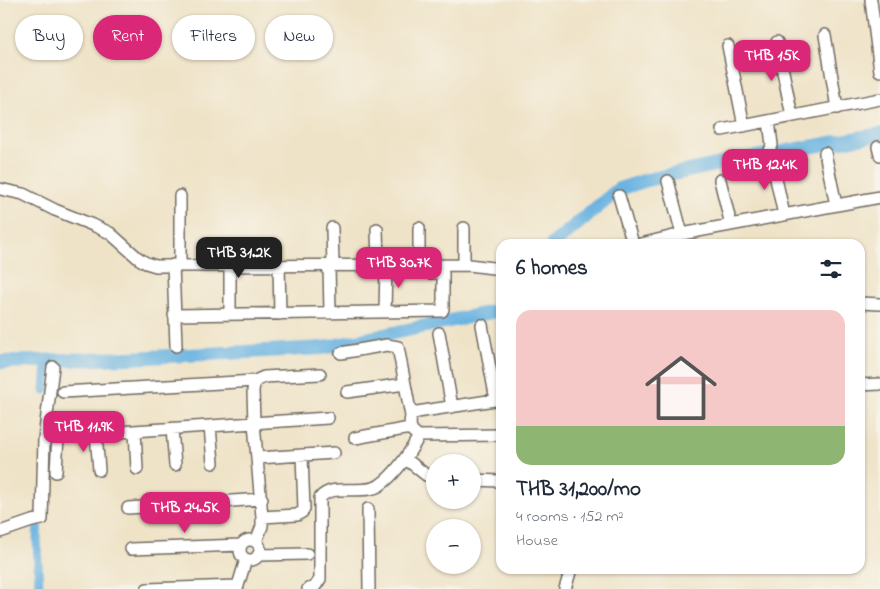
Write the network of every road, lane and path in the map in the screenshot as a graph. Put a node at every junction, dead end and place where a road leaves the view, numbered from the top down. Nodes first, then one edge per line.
1 (871, 0) edge
2 (825, 35) dead end
3 (777, 42) dead end
4 (728, 46) dead end
5 (880, 71) edge
6 (880, 100) edge
7 (837, 108) junction
8 (792, 116) junction
9 (764, 122) junction
10 (744, 126) junction
11 (722, 130) dead end
12 (825, 153) dead end
13 (720, 180) dead end
14 (668, 181) dead end
15 (0, 189) edge
16 (180, 196) dead end
17 (619, 196) dead end
18 (880, 197) edge
19 (836, 205) junction
20 (784, 216) junction
21 (731, 225) junction
22 (332, 228) dead end
23 (419, 228) dead end
24 (464, 228) dead end
25 (377, 229) dead end
26 (682, 234) junction
27 (632, 239) edge
28 (662, 239) edge
29 (331, 265) junction
30 (419, 265) junction
31 (464, 265) junction
32 (177, 266) junction
33 (230, 266) junction
34 (279, 266) junction
35 (383, 268) junction
36 (496, 268) edge
37 (865, 304) edge
38 (880, 304) edge
39 (385, 312) junction
40 (330, 313) junction
41 (230, 314) junction
42 (280, 314) junction
43 (174, 315) junction
44 (482, 324) dead end
45 (439, 333) dead end
46 (176, 346) dead end
47 (341, 353) dead end
48 (53, 367) dead end
49 (320, 374) dead end
50 (255, 381) junction
51 (405, 384) junction
52 (880, 384) edge
53 (865, 385) edge
54 (496, 387) edge
55 (63, 392) dead end
56 (347, 392) dead end
57 (496, 400) edge
58 (452, 407) junction
59 (411, 416) junction
60 (328, 418) dead end
61 (254, 423) junction
62 (210, 426) junction
63 (172, 428) junction
64 (410, 428) junction
65 (135, 431) junction
66 (96, 434) junction
67 (496, 435) edge
68 (419, 436) junction
69 (355, 438) dead end
70 (334, 454) dead end
71 (302, 456) junction
72 (258, 458) junction
73 (406, 459) junction
74 (213, 463) dead end
75 (175, 465) dead end
76 (137, 469) dead end
77 (98, 470) dead end
78 (56, 472) dead end
79 (426, 475) edge
80 (481, 480) edge
81 (496, 481) edge
82 (262, 499) junction
83 (128, 508) dead end
84 (368, 510) dead end
85 (262, 517) junction
86 (0, 532) edge
87 (256, 542) junction
88 (241, 545) junction
89 (131, 549) dead end
90 (307, 554) dead end
91 (258, 555) junction
92 (246, 559) junction
93 (570, 574) edge
94 (237, 588) edge
95 (147, 589) edge
96 (308, 589) edge
97 (369, 589) edge
98 (565, 589) edge

1 - 5 street
2 - 7 street
3 - 8 street
4 - 10 street
6 - 7 street
7 - 8 street
8 - 9 street
9 - 10 street
9 - 20 street
10 - 11 street
12 - 19 street
13 - 21 street
14 - 26 street
15 - 32 street
16 - 32 street
17 - 27 street
18 - 19 street
19 - 20 street
20 - 21 street
21 - 26 street
22 - 29 street
23 - 30 street
24 - 31 street
25 - 35 street
26 - 28 street
29 - 34 street
29 - 35 street
29 - 40 street
30 - 31 street
30 - 35 street
31 - 36 street
32 - 33 street
32 - 43 street
33 - 34 street
33 - 41 street
34 - 42 street
35 - 39 street
35 - 39 street
37 - 38 street
39 - 40 street
40 - 42 street
41 - 42 street
41 - 43 street
43 - 46 street
44 - 54 street
45 - 58 street
47 - 51 street
48 - 86 street
49 - 50 street
50 - 55 street
50 - 61 street
51 - 56 street
51 - 59 street
52 - 53 street
57 - 58 street
58 - 59 street
59 - 64 street
60 - 61 street
61 - 62 street
61 - 72 street
62 - 63 street
62 - 74 street
63 - 65 street
63 - 75 street
64 - 68 street
64 - 69 street
65 - 66 street
65 - 76 street
66 - 77 street
66 - 78 street
67 - 68 street
68 - 73 street
70 - 71 street
71 - 72 street
71 - 85 street
72 - 82 street
73 - 79 street
73 - 96 street
80 - 81 street
82 - 83 street
82 - 85 street
84 - 97 street
85 - 87 street
87 - 88 street
87 - 91 street
88 - 89 street
88 - 92 street
90 - 91 street
91 - 92 street
92 - 94 street
93 - 98 street
94 - 95 street

